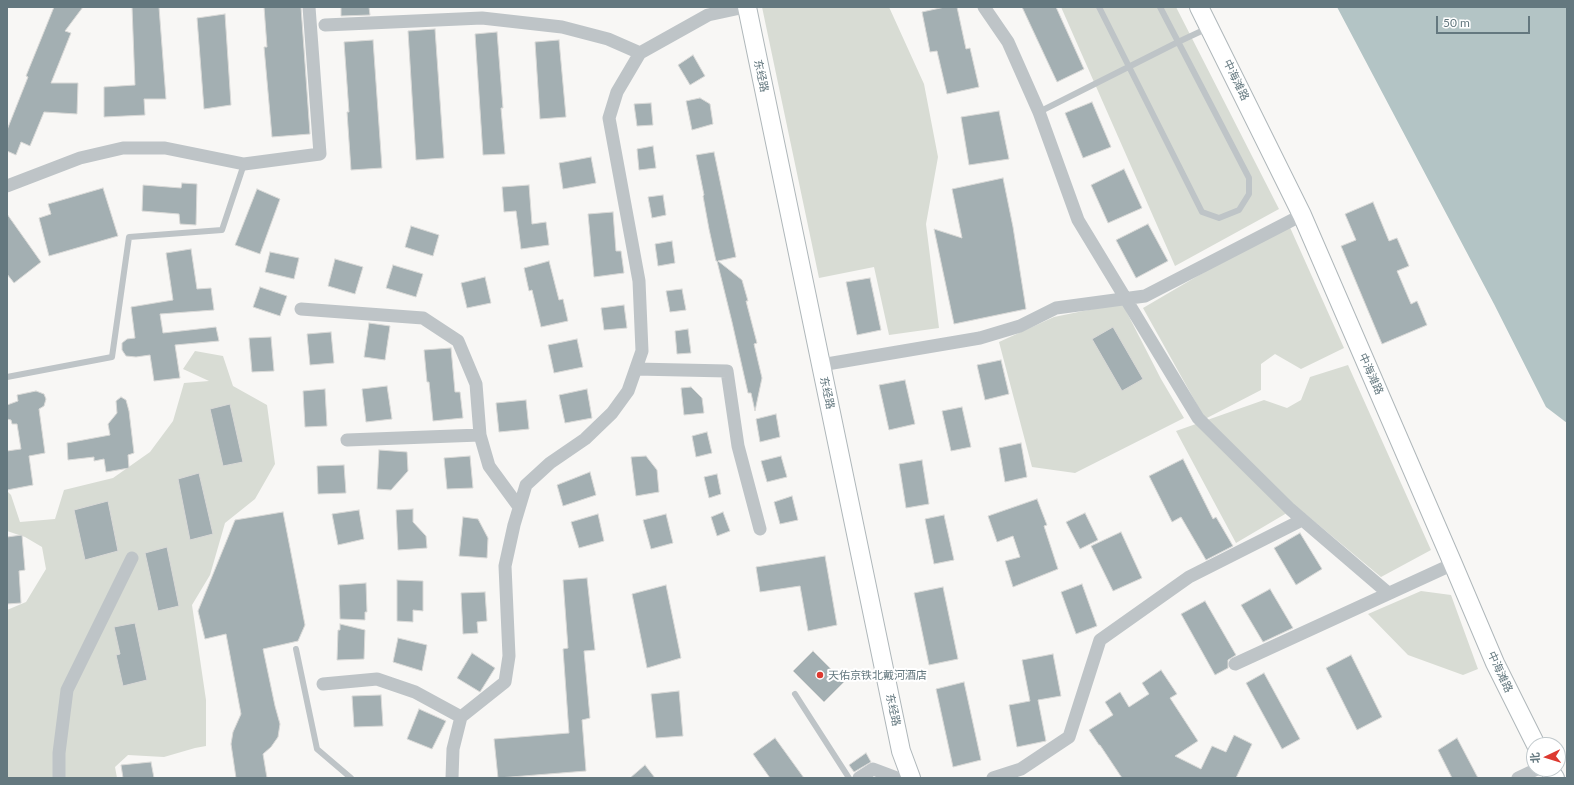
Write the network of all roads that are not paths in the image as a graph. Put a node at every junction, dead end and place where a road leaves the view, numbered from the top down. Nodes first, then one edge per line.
1 (310, 7) edge
2 (746, 7) edge
3 (984, 7) edge
4 (1099, 7) edge
5 (1160, 7) edge
6 (1199, 7) edge
7 (325, 25) dead end
8 (1210, 28) junction
9 (1178, 42) junction
10 (640, 53) junction
11 (1129, 68) junction
12 (1038, 112) junction
13 (244, 164) junction
14 (7, 186) edge
15 (1302, 215) junction
16 (1126, 299) junction
17 (301, 309) dead end
18 (821, 365) junction
19 (636, 369) junction
20 (7, 377) edge
21 (480, 435) junction
22 (347, 440) dead end
23 (519, 507) junction
24 (1302, 520) junction
25 (760, 529) dead end
26 (132, 558) dead end
27 (1453, 564) junction
28 (1388, 593) junction
29 (296, 650) dead end
30 (1234, 664) dead end
31 (324, 684) dead end
32 (795, 694) dead end
33 (461, 716) junction
34 (1532, 737) edge
35 (59, 778) edge
36 (352, 778) edge
37 (452, 778) edge
38 (849, 778) edge
39 (859, 778) edge
40 (897, 778) edge
41 (910, 778) edge
42 (993, 778) edge

1 - 13 street
2 - 10 street
2 - 18 main road, 东经路
3 - 12 street
4 - 11 lane
5 - 9 lane
6 - 8 main road, 中海滩路
7 - 10 street
8 - 9 lane
8 - 15 main road, 中海滩路
9 - 11 lane
9 - 11 lane
10 - 19 street
11 - 12 lane
12 - 16 street
13 - 14 street
13 - 20 lane
15 - 16 street
15 - 27 main road, 中海滩路
16 - 18 street
16 - 24 street
17 - 21 street
18 - 41 main road, 东经路
19 - 23 street
19 - 25 street
21 - 22 street
21 - 23 street
23 - 33 street
24 - 28 street
24 - 42 street
26 - 35 street
27 - 28 street
27 - 34 main road, 中海滩路
28 - 30 street
29 - 36 lane
31 - 33 street
32 - 38 lane
33 - 37 street
39 - 40 street

